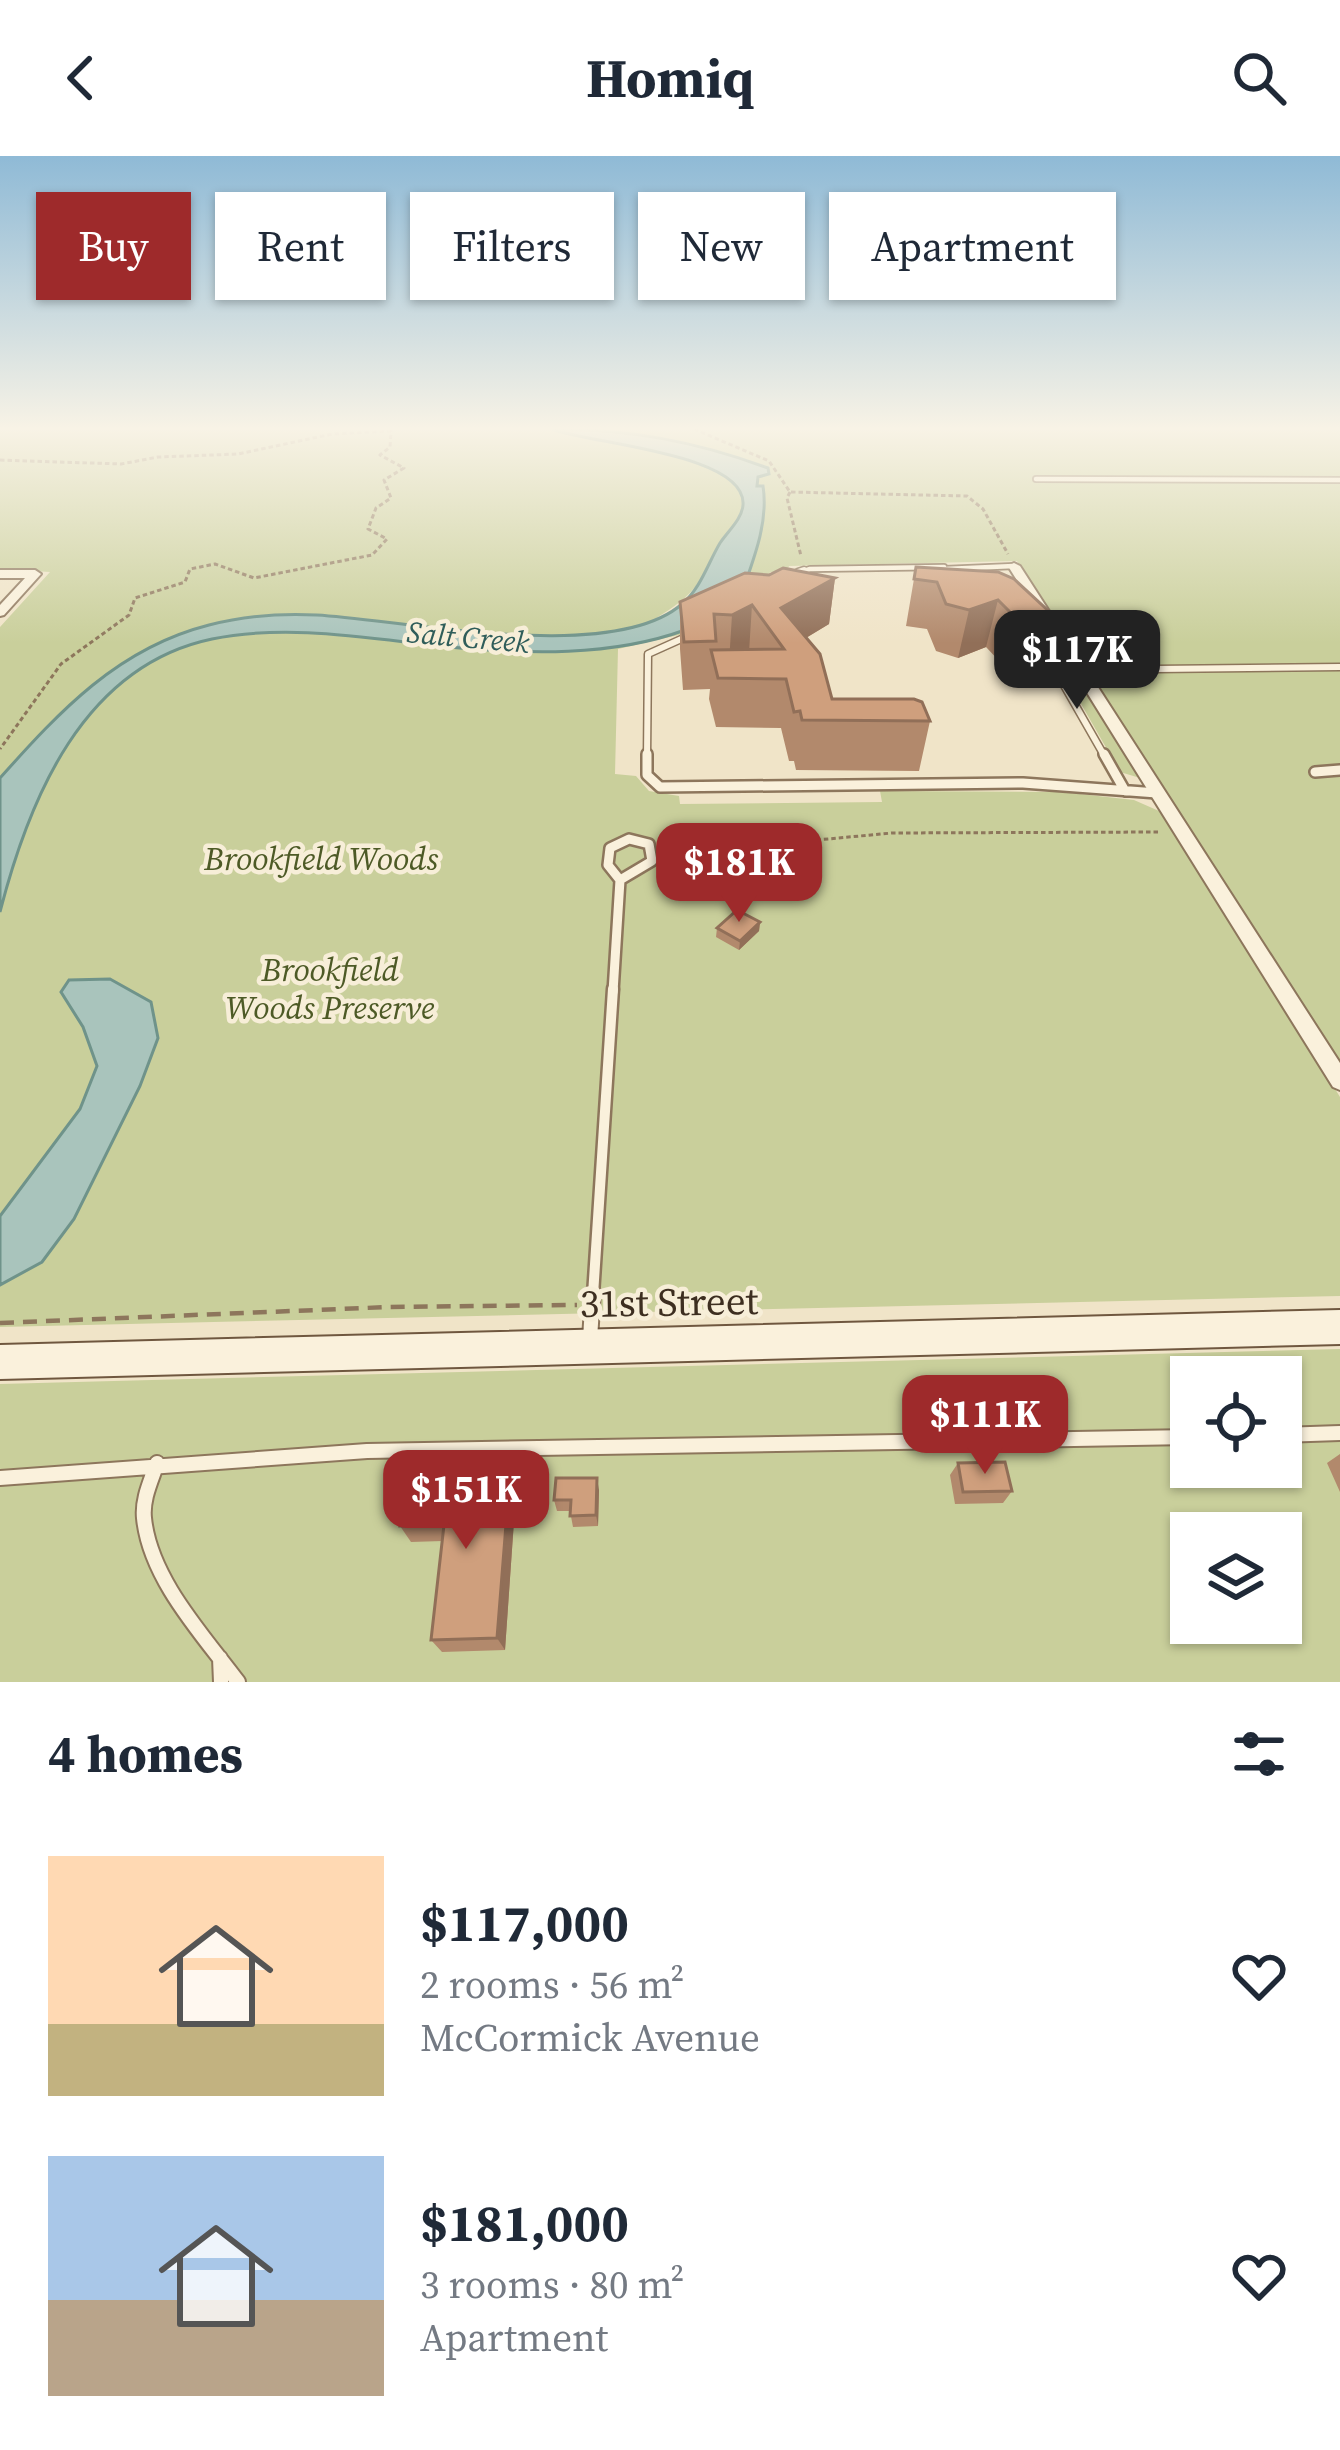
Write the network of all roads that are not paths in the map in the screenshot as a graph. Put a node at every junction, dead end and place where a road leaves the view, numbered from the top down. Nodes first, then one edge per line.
1 (1014, 566) joint
2 (944, 567) junction
3 (0, 574) edge
4 (949, 579) edge
5 (793, 599) edge
6 (0, 612) edge
7 (698, 631) edge
8 (1039, 642) edge
9 (1340, 667) edge
10 (1156, 669) road end
11 (1340, 770) edge
12 (1315, 772) dead end
13 (1126, 791) junction
14 (1157, 793) junction
15 (620, 880) junction
16 (1340, 1081) edge
17 (1340, 1327) edge
18 (590, 1346) junction
19 (0, 1362) edge
20 (1340, 1433) edge
21 (1302, 1434) edge
22 (1170, 1437) edge
23 (157, 1463) junction
24 (0, 1478) edge
25 (220, 1658) junction
26 (221, 1682) edge
27 (238, 1682) edge

1 - 2 lane
1 - 14 street
2 - 4 lane
2 - 5 lane
3 - 6 street
7 - 13 lane
8 - 13 lane
9 - 10 lane
11 - 12 lane
13 - 14 lane
14 - 16 street
15 - 15 lane
15 - 18 lane
17 - 18 main road, 31st Street
18 - 19 main road, 31st Street
20 - 21 lane
22 - 23 lane
23 - 24 lane
23 - 25 lane
25 - 26 lane
25 - 27 lane

